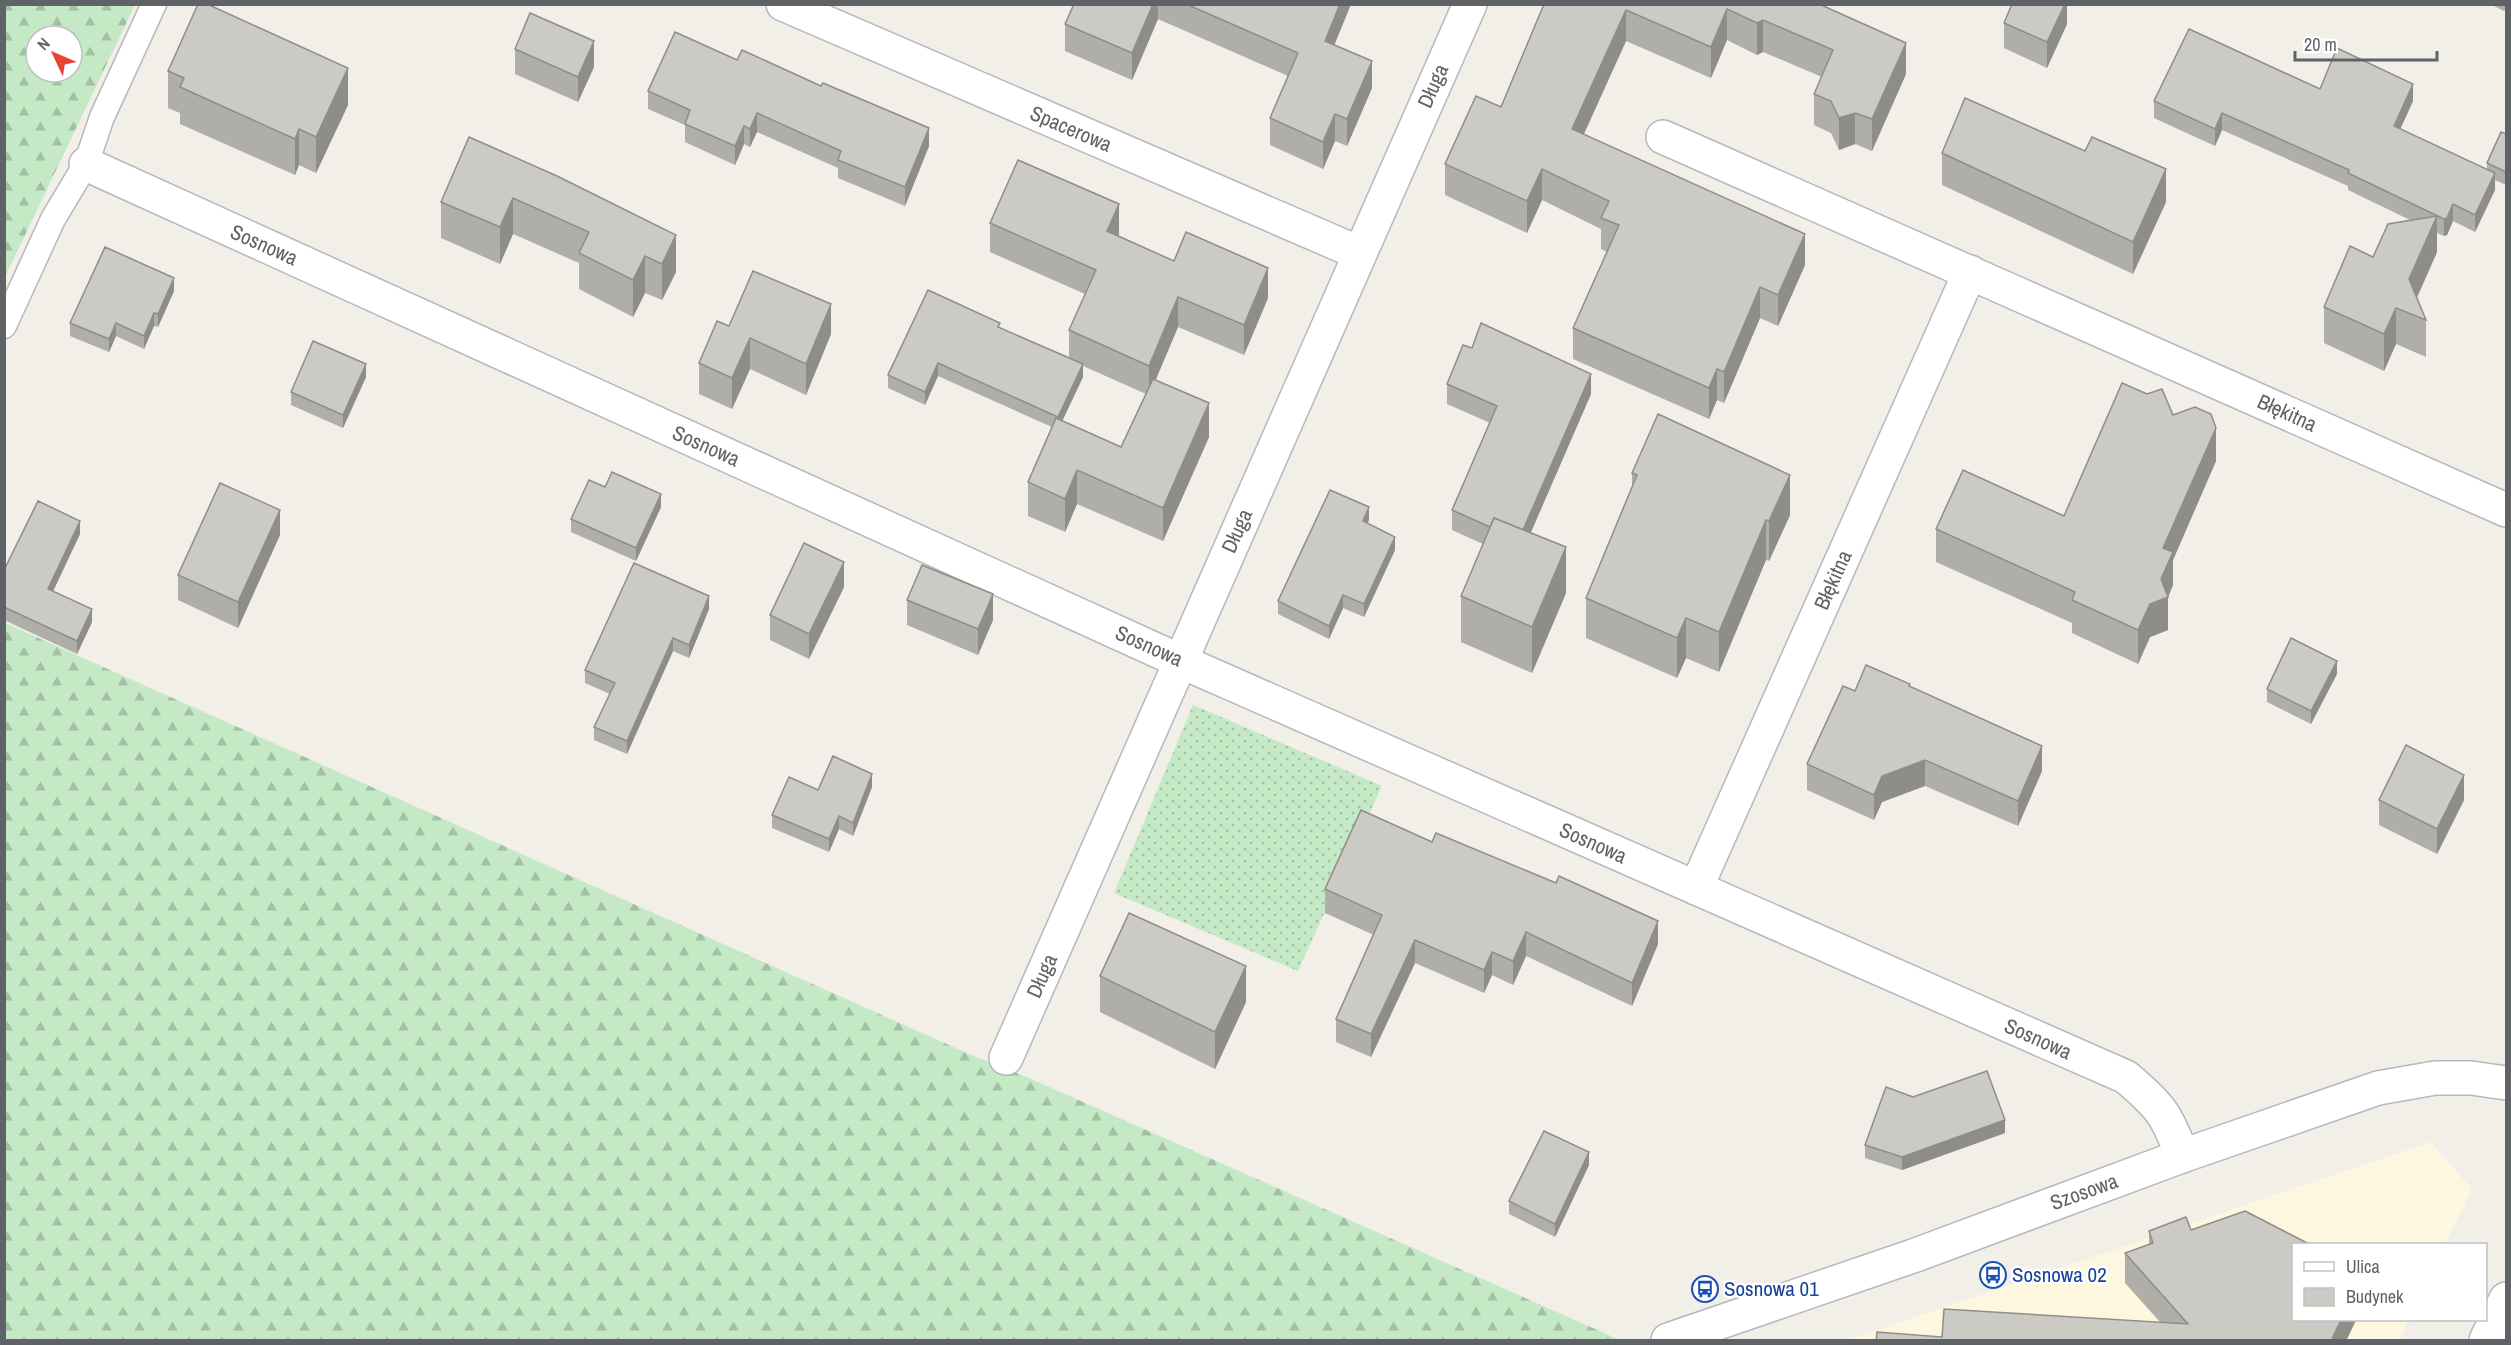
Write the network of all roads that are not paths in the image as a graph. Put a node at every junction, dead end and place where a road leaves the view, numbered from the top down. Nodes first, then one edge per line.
1 (154, 4) edge
2 (783, 4) edge
3 (1470, 4) edge
4 (1663, 137) dead end
5 (86, 164) junction
6 (1359, 253) junction
7 (1970, 272) junction
8 (4, 326) edge
9 (2506, 510) edge
10 (1180, 660) junction
11 (1696, 888) junction
12 (1006, 1058) dead end
13 (2506, 1083) edge
14 (2182, 1156) junction
15 (2506, 1299) edge
16 (1668, 1341) edge
17 (2486, 1341) edge

1 - 5 lane
2 - 6 street, Spacerowa
3 - 6 street, Długa
4 - 7 street, Błękitna
5 - 8 lane
5 - 10 street, Sosnowa
6 - 10 street, Długa
7 - 9 street, Błękitna
7 - 11 street, Błękitna
10 - 11 street, Sosnowa
10 - 12 street, Długa
11 - 14 street, Sosnowa
13 - 14 street, Szosowa
14 - 16 street, Szosowa
15 - 17 street

